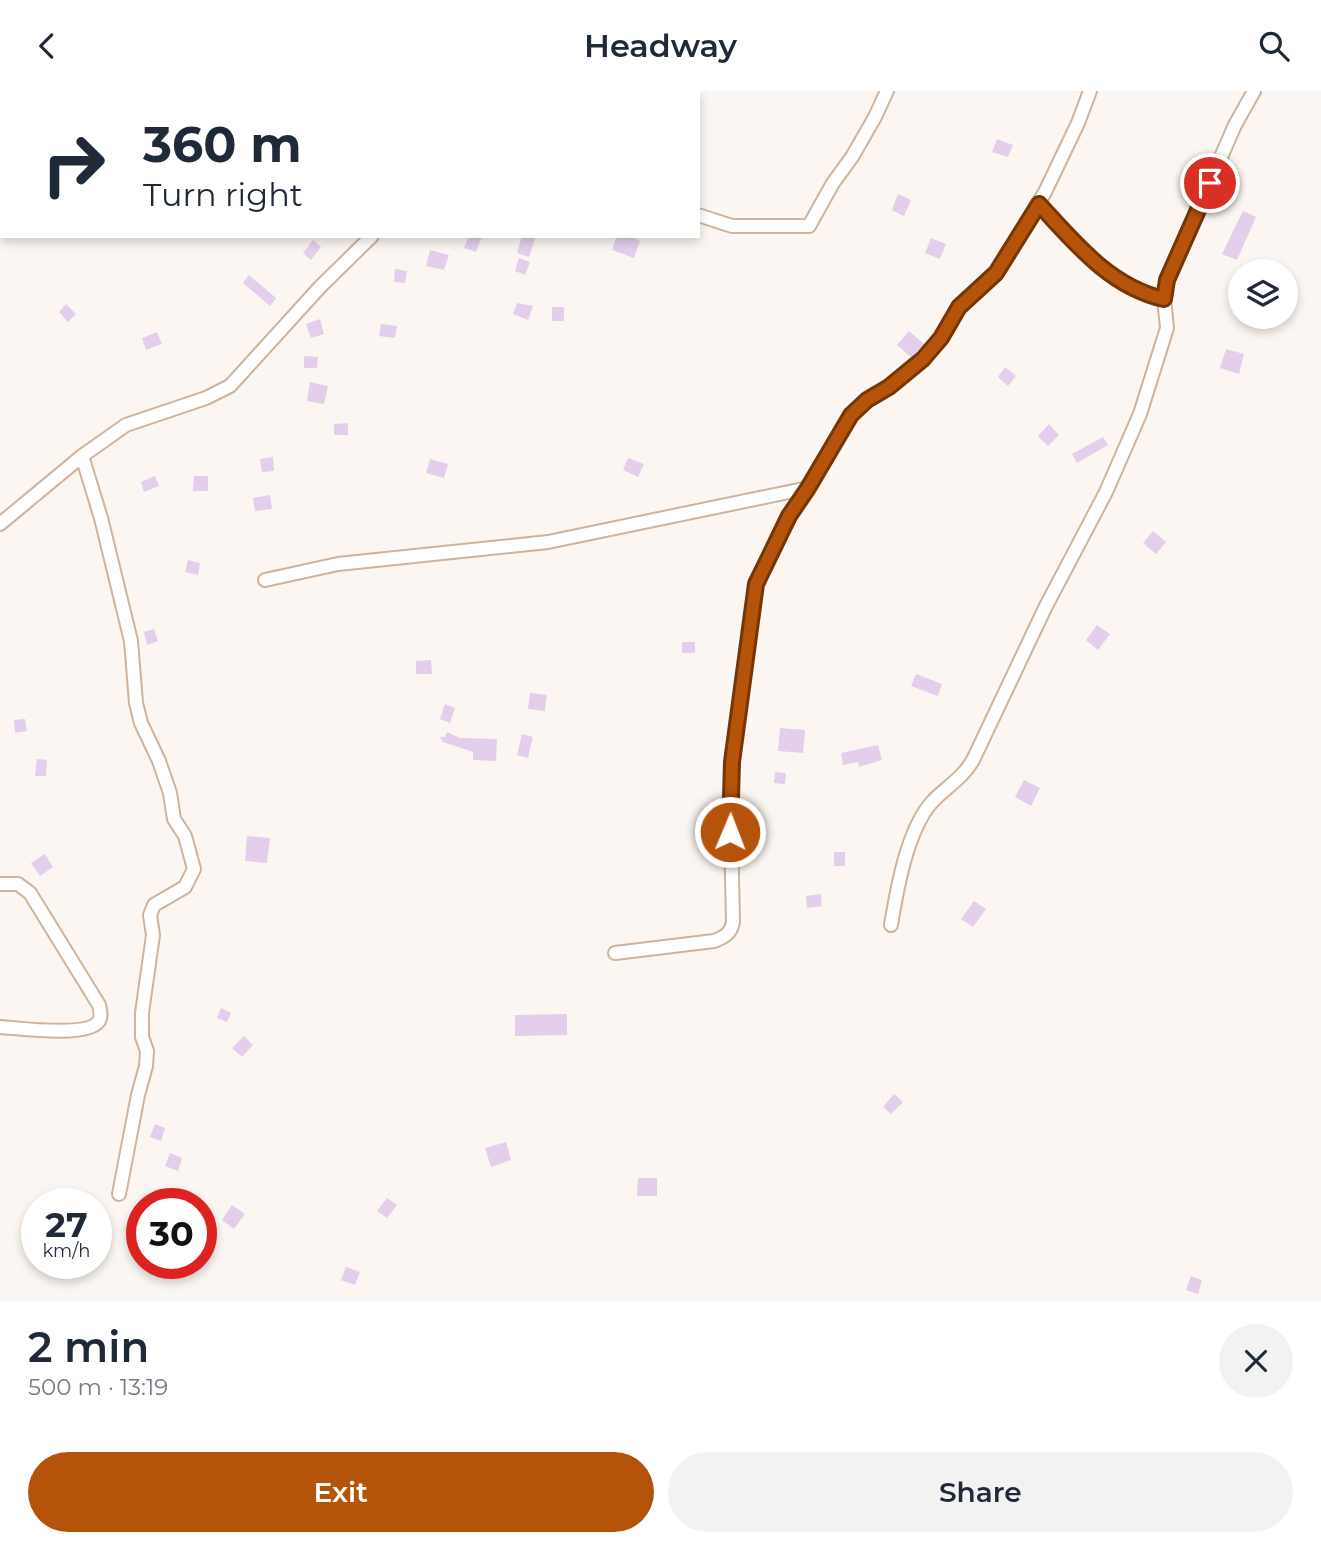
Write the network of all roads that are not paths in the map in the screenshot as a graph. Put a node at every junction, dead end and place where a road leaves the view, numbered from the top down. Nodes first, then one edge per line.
1 (887, 91) edge
2 (1090, 91) edge
3 (1254, 91) edge
4 (1039, 204) junction
5 (700, 216) edge
6 (370, 238) edge
7 (1164, 299) junction
8 (82, 456) junction
9 (808, 488) junction
10 (0, 524) edge
11 (265, 580) dead end
12 (0, 884) edge
13 (891, 925) dead end
14 (615, 953) dead end
15 (0, 1027) edge
16 (119, 1194) dead end

1 - 5 street
2 - 4 street
3 - 7 street
4 - 7 street
4 - 9 street
6 - 8 street
7 - 13 street
8 - 10 street
8 - 16 street
9 - 11 street
9 - 14 street
12 - 15 street

